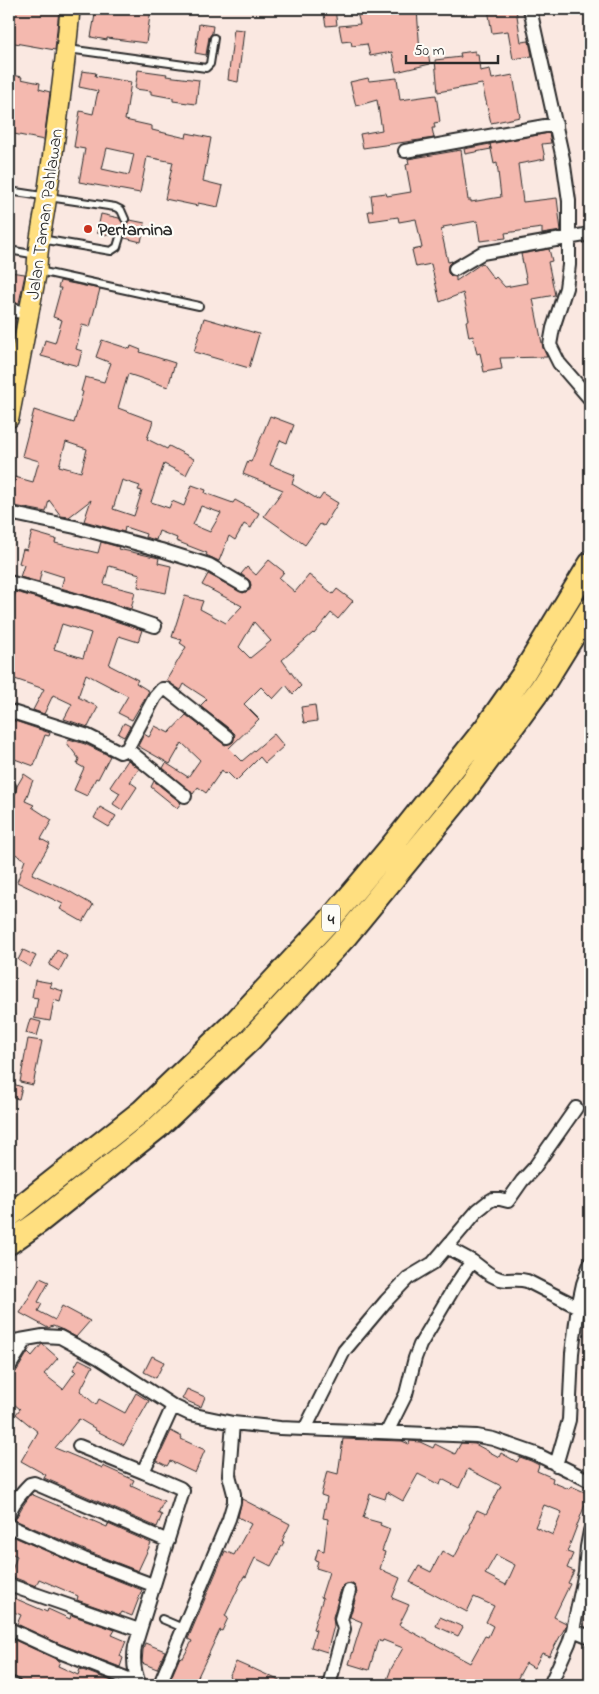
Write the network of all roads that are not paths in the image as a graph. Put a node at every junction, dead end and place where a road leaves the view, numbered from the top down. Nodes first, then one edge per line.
1 (70, 9) edge
2 (530, 9) edge
3 (214, 38) dead end
4 (67, 49) junction
5 (556, 124) junction
6 (405, 151) dead end
7 (9, 191) edge
8 (47, 198) junction
9 (125, 219) dead end
10 (590, 234) edge
11 (120, 237) dead end
12 (570, 238) junction
13 (9, 250) edge
14 (38, 255) junction
15 (455, 269) dead end
16 (199, 306) dead end
17 (9, 310) edge
18 (30, 313) junction
19 (590, 398) edge
20 (9, 418) edge
21 (9, 513) edge
22 (590, 564) edge
23 (9, 582) edge
24 (244, 585) dead end
25 (590, 609) edge
26 (155, 626) dead end
27 (9, 711) edge
28 (227, 737) dead end
29 (127, 749) junction
30 (185, 796) dead end
31 (576, 1108) dead end
32 (9, 1216) edge
33 (9, 1244) edge
34 (448, 1248) junction
35 (472, 1261) junction
36 (590, 1264) edge
37 (578, 1306) junction
38 (26, 1340) junction
39 (9, 1342) edge
40 (9, 1367) edge
41 (173, 1406) junction
42 (233, 1423) junction
43 (305, 1429) junction
44 (387, 1432) junction
45 (79, 1446) dead end
46 (556, 1465) junction
47 (143, 1472) junction
48 (590, 1481) edge
49 (9, 1515) edge
50 (9, 1526) edge
51 (590, 1531) edge
52 (168, 1541) junction
53 (588, 1573) edge
54 (9, 1585) edge
55 (153, 1585) junction
56 (349, 1590) dead end
57 (162, 1619) dead end
58 (183, 1628) junction
59 (9, 1629) edge
60 (139, 1630) junction
61 (573, 1630) junction
62 (590, 1637) edge
63 (9, 1683) edge
64 (140, 1684) edge
65 (160, 1684) edge
66 (14, 1685) edge
67 (329, 1685) edge
68 (551, 1685) edge

1 - 4 main road, Jalan Taman Pahlawan
2 - 5 street
3 - 4 lane
4 - 8 main road, Jalan Taman Pahlawan
5 - 6 street
5 - 12 street
7 - 8 lane
8 - 9 lane
8 - 14 main road, Jalan Taman Pahlawan
10 - 12 street
11 - 14 lane
12 - 15 street
12 - 19 street
13 - 14 lane
14 - 16 lane
14 - 18 main road, Jalan Taman Pahlawan
17 - 18 street
18 - 20 main road, Jalan Taman Pahlawan
21 - 24 street
22 - 32 highway, 4
23 - 26 street
25 - 33 highway, 4
27 - 29 street
28 - 29 street
29 - 30 street
31 - 34 street
34 - 35 street
34 - 43 street
35 - 37 street
35 - 44 street
36 - 37 street
37 - 46 street
38 - 39 street
38 - 40 street
38 - 41 street
41 - 42 street
41 - 47 street
42 - 43 street
42 - 58 street
43 - 44 street
44 - 46 street
45 - 47 street
46 - 48 street
47 - 52 street
49 - 52 street
50 - 55 street
51 - 53 street
52 - 55 street
53 - 61 street
54 - 60 street
55 - 60 street
56 - 67 street
57 - 58 lane
58 - 65 street
59 - 64 street
60 - 64 street
61 - 62 street
61 - 68 street
63 - 66 street

